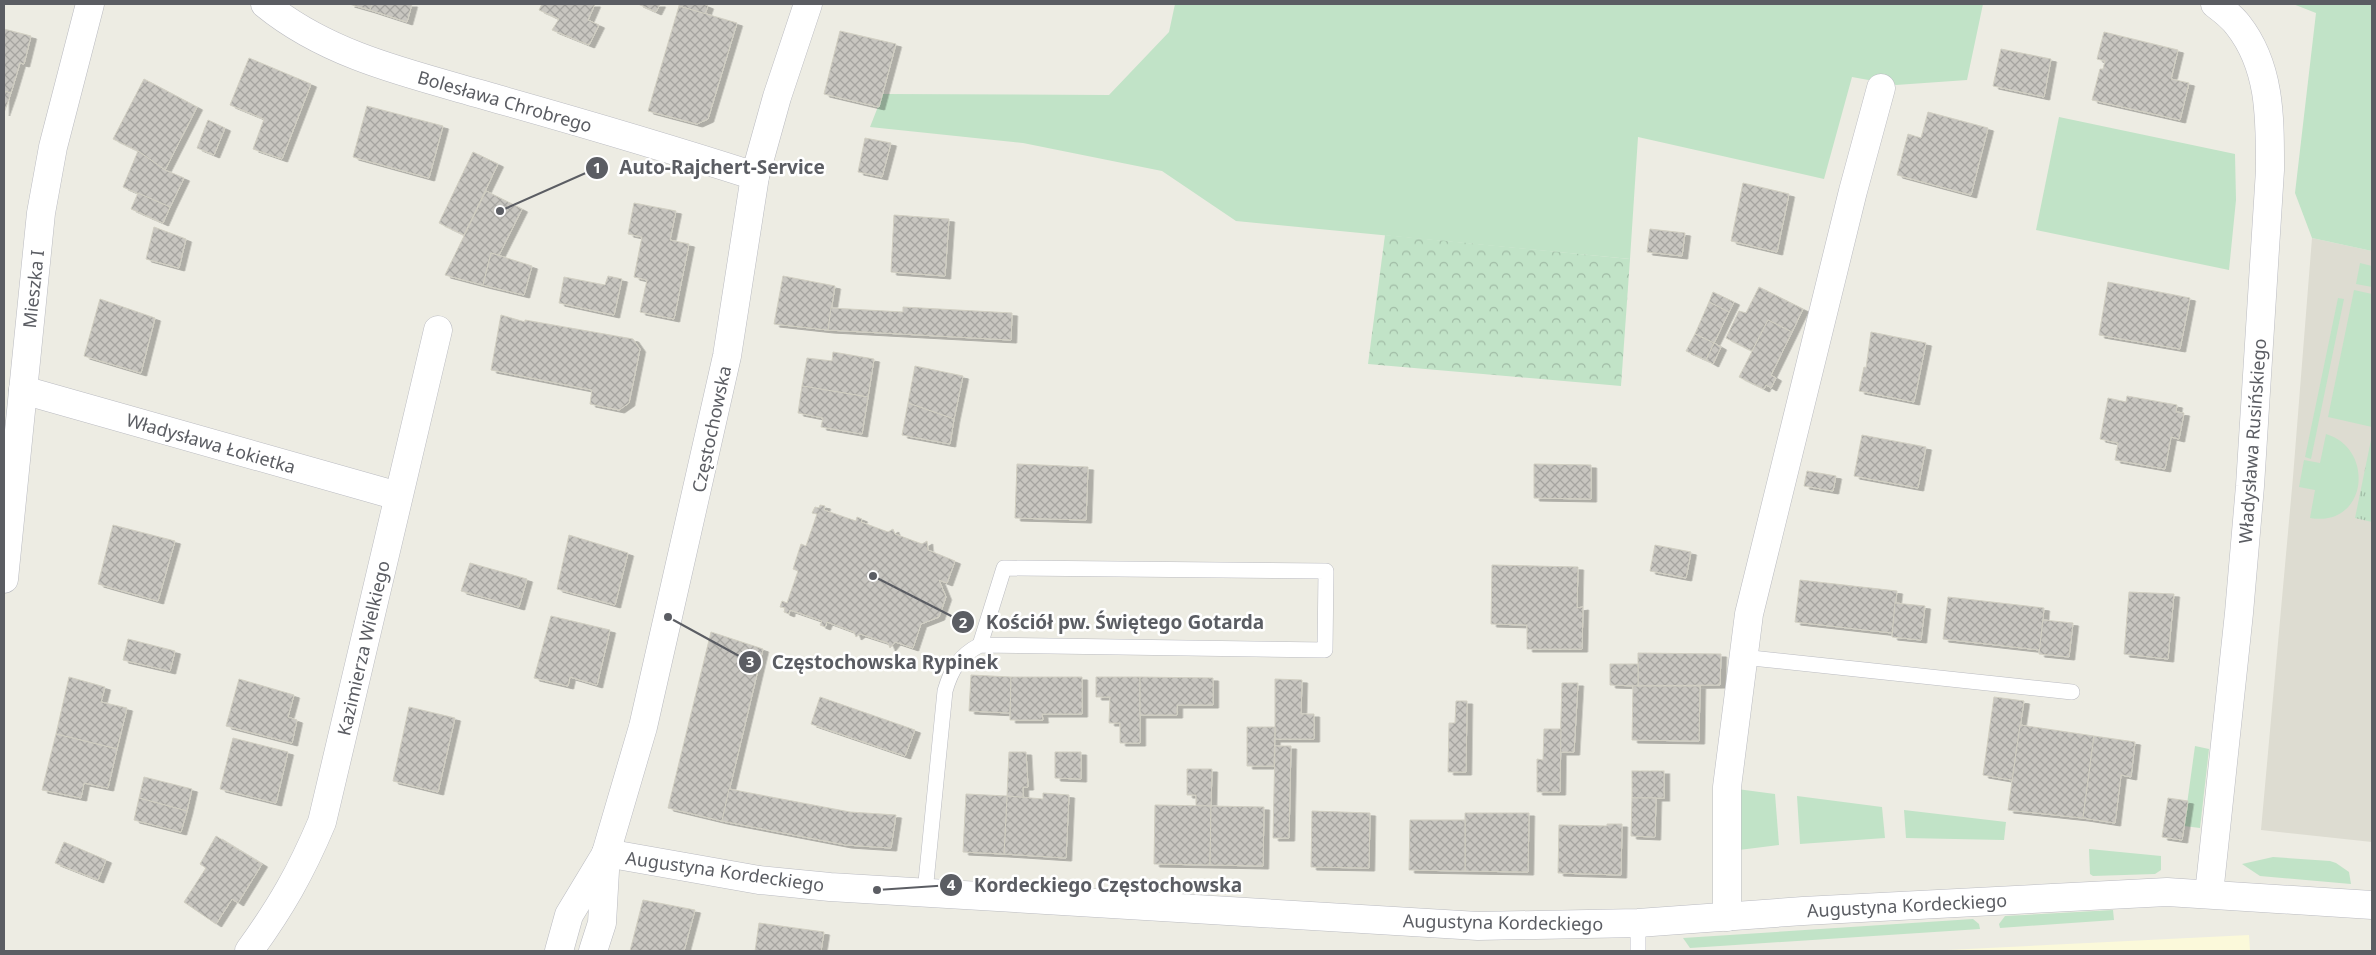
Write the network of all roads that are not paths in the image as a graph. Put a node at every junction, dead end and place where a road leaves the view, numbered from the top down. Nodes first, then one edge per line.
1 (90, 4) edge
2 (265, 4) edge
3 (808, 4) edge
4 (2215, 4) edge
5 (1882, 88) dead end
6 (755, 176) junction
7 (438, 330) dead end
8 (23, 390) junction
9 (398, 496) junction
10 (4, 579) edge
11 (980, 645) junction
12 (1742, 658) junction
13 (2072, 692) dead end
14 (606, 853) junction
15 (925, 892) junction
16 (2209, 894) junction
17 (2372, 905) edge
18 (1727, 917) junction
19 (1638, 923) junction
20 (249, 951) edge
21 (559, 951) edge
22 (593, 951) edge
23 (1638, 951) edge

1 - 8 street, Mieszka I
2 - 6 street, Bolesława Chrobrego
3 - 6 street, Częstochowska
4 - 16 street, Władysława Rusińskiego
5 - 12 street
6 - 14 street, Częstochowska
7 - 9 street, Kazimierza Wielkiego
8 - 9 street, Władysława Łokietka
8 - 10 street, Mieszka I
9 - 20 street, Kazimierza Wielkiego
11 - 11 lane
11 - 15 lane
12 - 13 lane
12 - 18 street
14 - 15 street, Augustyna Kordeckiego
14 - 21 street, Częstochowska
14 - 22 street, Częstochowska
15 - 19 street, Augustyna Kordeckiego
16 - 17 street, Augustyna Kordeckiego
16 - 18 street, Augustyna Kordeckiego
18 - 19 street, Augustyna Kordeckiego
19 - 23 lane

